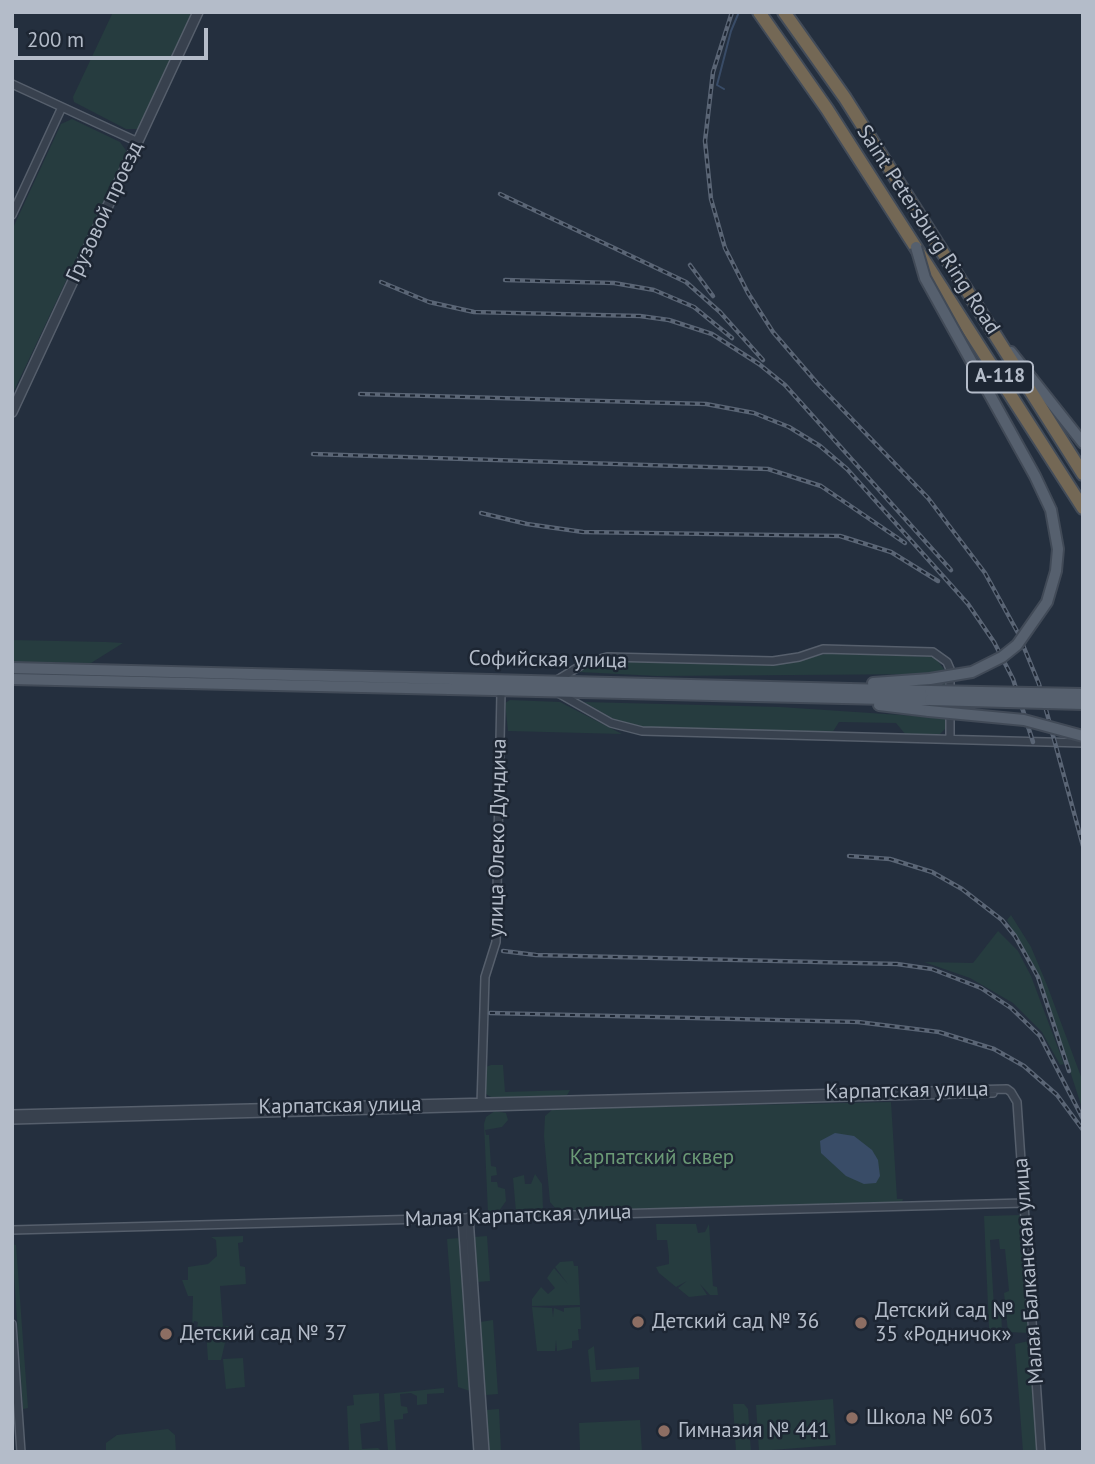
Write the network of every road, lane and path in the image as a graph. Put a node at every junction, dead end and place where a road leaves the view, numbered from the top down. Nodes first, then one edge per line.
1 (198, 12) edge
2 (759, 12) edge
3 (783, 12) edge
4 (12, 84) edge
5 (62, 107) junction
6 (138, 142) junction
7 (12, 215) edge
8 (916, 247) junction
9 (983, 317) junction
10 (12, 412) edge
11 (1083, 443) edge
12 (1083, 474) edge
13 (1083, 508) edge
14 (12, 667) edge
15 (12, 679) edge
16 (557, 680) junction
17 (501, 692) junction
18 (557, 693) junction
19 (930, 695) junction
20 (1083, 695) edge
21 (1083, 704) edge
22 (1083, 736) edge
23 (950, 739) junction
24 (1083, 743) edge
25 (1011, 1092) joint
26 (481, 1105) junction
27 (12, 1114) edge
28 (12, 1120) edge
29 (1024, 1203) junction
30 (465, 1218) junction
31 (12, 1230) edge
32 (12, 1324) edge
33 (21, 1452) edge
34 (478, 1452) edge
35 (485, 1452) edge
36 (1041, 1452) edge

1 - 6 street, Грузовой проезд
2 - 8 highway, Saint Petersburg Ring Road / А-118
3 - 9 highway, Saint Petersburg Ring Road / А-118
4 - 5 street
5 - 6 street
5 - 7 street
6 - 10 street, Грузовой проезд
8 - 13 highway, Saint Petersburg Ring Road / А-118, bridge
8 - 19 main road, bridge
9 - 11 main road
9 - 12 highway, Saint Petersburg Ring Road / А-118
14 - 16 main road, Софийская улица
15 - 17 main road, Софийская улица
16 - 19 main road, Софийская улица
16 - 23 street
17 - 18 main road, Софийская улица
17 - 26 street, улица Олеко Дундича
18 - 19 main road, Софийская улица
18 - 23 street
19 - 20 main road, bridge
19 - 21 main road, bridge
19 - 22 main road, bridge
23 - 24 street
25 - 26 street, Карпатская улица
25 - 29 street, Малая Балканская улица
26 - 27 street, Карпатская улица
26 - 28 street, Карпатская улица
29 - 30 street, Малая Карпатская улица
29 - 36 street, Малая Балканская улица
30 - 31 street, Малая Карпатская улица
30 - 34 street
30 - 35 street
32 - 33 street

